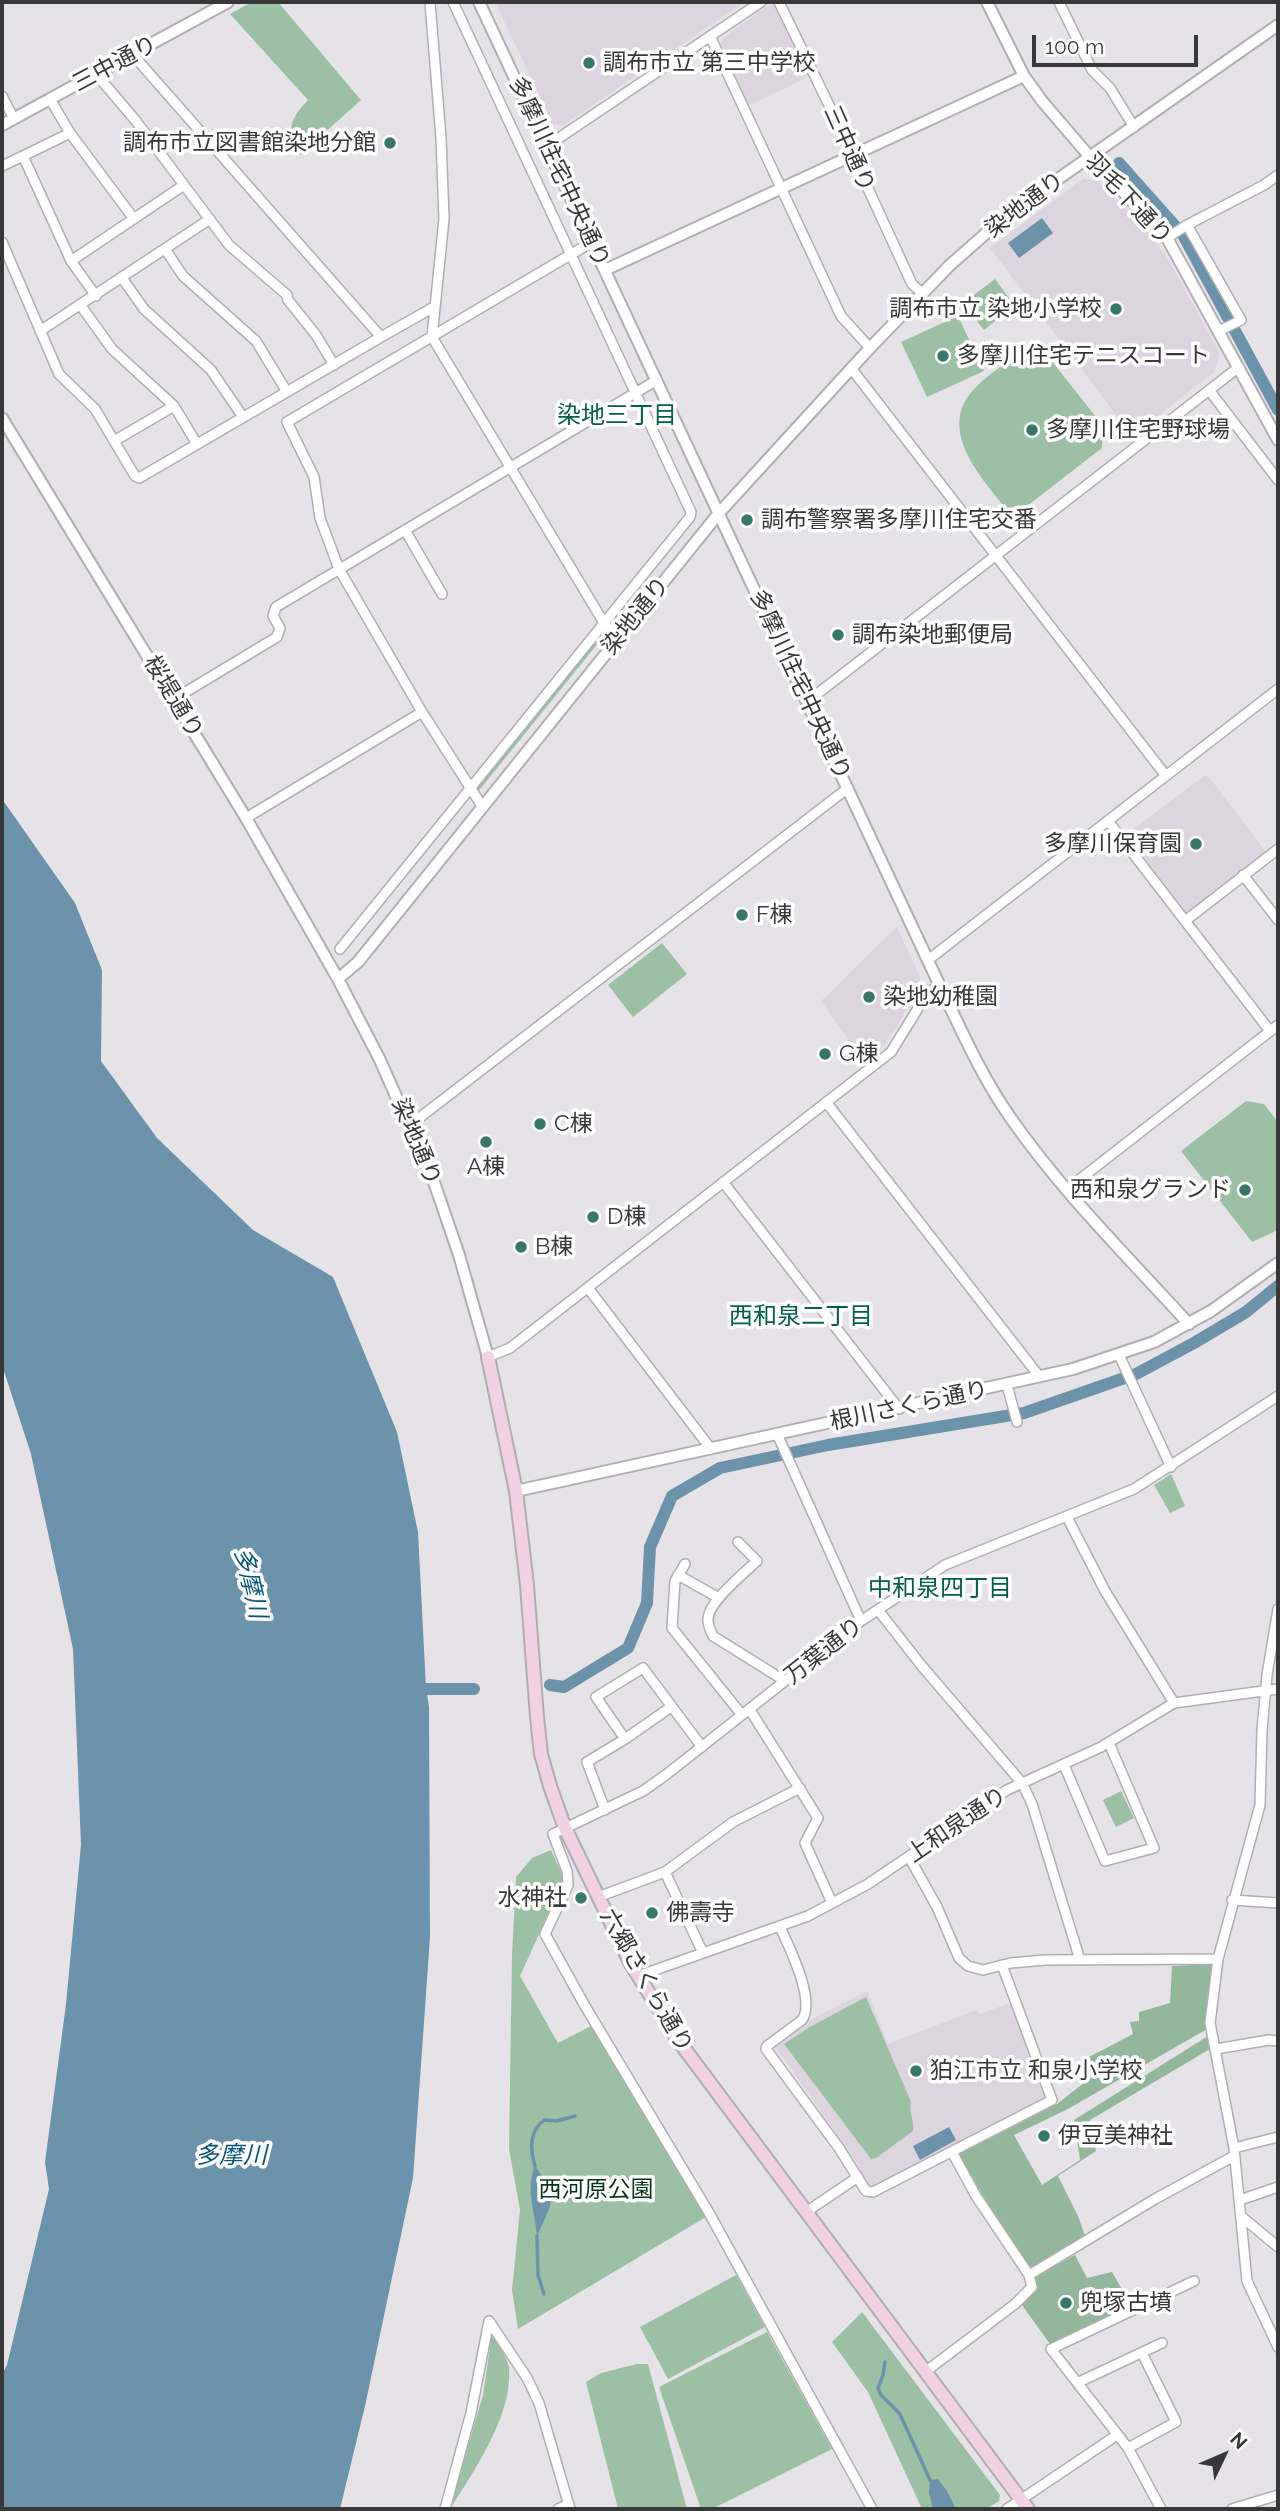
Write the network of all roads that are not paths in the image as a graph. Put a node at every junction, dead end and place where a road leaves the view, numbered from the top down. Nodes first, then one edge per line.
1 (228, 2) edge
2 (430, 2) edge
3 (453, 2) edge
4 (479, 2) edge
5 (761, 2) edge
6 (779, 2) edge
7 (987, 2) edge
8 (1059, 2) edge
9 (1278, 25) edge
10 (710, 36) junction
11 (134, 55) junction
12 (97, 75) junction
13 (1024, 76) junction
14 (2, 96) edge
15 (50, 99) junction
16 (14, 118) junction
17 (2, 125) edge
18 (1134, 127) junction
19 (70, 133) junction
20 (547, 146) junction
21 (23, 156) junction
22 (851, 156) junction
23 (1090, 157) junction
24 (2, 166) edge
25 (1278, 175) edge
26 (184, 185) junction
27 (781, 188) junction
28 (134, 219) junction
29 (210, 219) junction
30 (1179, 230) junction
31 (2, 242) edge
32 (592, 242) junction
33 (165, 249) junction
34 (570, 255) junction
35 (71, 261) junction
36 (605, 270) junction
37 (122, 278) junction
38 (922, 293) junction
39 (96, 296) junction
40 (81, 306) junction
41 (434, 307) junction
42 (40, 331) junction
43 (1219, 331) junction
44 (381, 337) junction
45 (432, 337) junction
46 (870, 348) junction
47 (334, 365) junction
48 (1238, 367) junction
49 (851, 368) junction
50 (657, 380) junction
51 (1209, 390) junction
52 (287, 392) junction
53 (635, 393) junction
54 (174, 406) junction
55 (243, 417) junction
56 (2, 418) edge
57 (1278, 440) edge
58 (114, 441) junction
59 (197, 444) junction
60 (509, 468) junction
61 (1278, 480) edge
62 (719, 513) junction
63 (405, 530) junction
64 (995, 556) junction
65 (339, 569) junction
66 (442, 594) dead end
67 (604, 623) junction
68 (618, 639) junction
69 (1278, 689) edge
70 (174, 699) junction
71 (808, 701) junction
72 (422, 712) junction
73 (1166, 776) junction
74 (469, 788) junction
75 (848, 788) junction
76 (482, 806) junction
77 (246, 818) junction
78 (1108, 821) junction
79 (1278, 849) edge
80 (1243, 875) junction
81 (1278, 920) edge
82 (1185, 921) junction
83 (340, 949) dead end
84 (928, 960) junction
85 (338, 979) junction
86 (939, 984) junction
87 (1274, 1028) edge
88 (826, 1102) junction
89 (410, 1125) junction
90 (723, 1182) junction
91 (1066, 1190) junction
92 (1278, 1263) edge
93 (588, 1287) junction
94 (1189, 1324) junction
95 (1119, 1355) junction
96 (488, 1357) junction
97 (1039, 1376) junction
98 (1007, 1385) junction
99 (1278, 1396) edge
100 (899, 1409) junction
101 (1017, 1422) dead end
102 (777, 1434) junction
103 (711, 1449) junction
104 (1171, 1467) junction
105 (516, 1491) junction
106 (1068, 1517) junction
107 (738, 1542) dead end
108 (685, 1564) dead end
109 (678, 1575) junction
110 (719, 1598) junction
111 (1278, 1609) edge
112 (878, 1610) junction
113 (861, 1621) junction
114 (785, 1682) junction
115 (1278, 1689) edge
116 (1266, 1690) junction
117 (1174, 1703) junction
118 (671, 1707) junction
119 (746, 1712) junction
120 (625, 1739) junction
121 (1109, 1743) junction
122 (702, 1747) junction
123 (1064, 1765) junction
124 (1022, 1783) junction
125 (800, 1788) junction
126 (605, 1810) junction
127 (565, 1828) junction
128 (909, 1857) junction
129 (666, 1872) junction
130 (598, 1897) junction
131 (1233, 1900) junction
132 (832, 1903) junction
133 (1278, 1903) edge
134 (780, 1927) junction
135 (703, 1953) junction
136 (1218, 1959) junction
137 (1080, 1960) junction
138 (1002, 1965) junction
139 (638, 1976) junction
140 (1278, 2041) edge
141 (1216, 2049) junction
142 (1278, 2137) edge
143 (952, 2152) junction
144 (1234, 2152) junction
145 (858, 2177) junction
146 (1278, 2187) edge
147 (1240, 2200) junction
148 (806, 2212) junction
149 (1242, 2217) junction
150 (1278, 2247) edge
151 (1029, 2275) junction
152 (1194, 2281) dead end
153 (1162, 2343) dead end
154 (1278, 2347) edge
155 (1142, 2353) junction
156 (925, 2372) junction
157 (1079, 2382) junction
158 (1118, 2435) junction
159 (1128, 2448) junction
160 (1278, 2495) edge
161 (1024, 2505) edge
162 (569, 2507) edge
163 (445, 2509) edge
164 (558, 2509) edge
165 (872, 2509) edge
166 (1007, 2509) edge
167 (1161, 2509) edge
168 (1232, 2509) edge

1 - 11 street, 三中通り
2 - 41 street
3 - 34 street
4 - 20 street, 多摩川住宅中央通り
5 - 10 street
6 - 22 street, 三中通り
7 - 13 street, 羽毛下通り
8 - 18 street
9 - 18 street, 染地通り
10 - 20 street
10 - 27 street
11 - 12 street, 三中通り
11 - 44 street
12 - 15 street, 三中通り
12 - 26 street
13 - 22 street
13 - 23 street, 羽毛下通り
14 - 16 street
15 - 16 street, 三中通り
15 - 19 street
16 - 17 street, 三中通り
18 - 23 street, 染地通り
19 - 21 street
19 - 28 street
20 - 32 street, 多摩川住宅中央通り
21 - 24 street
21 - 35 street
22 - 27 street
22 - 38 street, 三中通り
23 - 30 street, 羽毛下通り
23 - 38 street, 染地通り
25 - 30 street
26 - 28 street
26 - 29 street
27 - 36 street
27 - 46 street
28 - 35 street
29 - 33 street
29 - 47 street
30 - 43 street, 羽毛下通り
30 - 43 street
31 - 42 street
32 - 34 street
32 - 36 street, 多摩川住宅中央通り
33 - 37 street
33 - 52 street
34 - 45 street
34 - 53 street
35 - 39 street
36 - 50 street, 多摩川住宅中央通り
37 - 39 street
37 - 55 street
38 - 46 street, 染地通り
39 - 40 street
40 - 42 street
40 - 54 street
41 - 44 street
41 - 45 street
42 - 58 street
43 - 48 street, 羽毛下通り
44 - 47 street
45 - 60 street
45 - 65 street
46 - 49 street, 染地通り
47 - 52 street
48 - 51 street
48 - 57 street, 羽毛下通り
49 - 62 street, 染地通り
49 - 64 street
50 - 53 street
50 - 62 street, 多摩川住宅中央通り
51 - 61 street
51 - 64 street
52 - 55 street
53 - 60 street
53 - 67 street
54 - 58 street
54 - 59 street
55 - 59 street
56 - 70 street, 桜堤通り
58 - 59 street
60 - 63 street
60 - 67 street
62 - 68 street, 染地通り
62 - 71 street, 多摩川住宅中央通り
63 - 65 street
63 - 66 street
64 - 71 street
64 - 73 street
65 - 70 street
65 - 72 street
67 - 68 street
67 - 74 street
68 - 76 street, 染地通り
69 - 73 street
70 - 77 street, 桜堤通り
71 - 75 street, 多摩川住宅中央通り
72 - 74 street
72 - 77 street
73 - 78 street
74 - 76 street
74 - 83 street
75 - 84 street, 多摩川住宅中央通り
75 - 89 street
76 - 85 street, 染地通り
77 - 85 street, 桜堤通り
78 - 82 street
78 - 84 street
79 - 80 street
80 - 81 street
80 - 82 street
82 - 87 street
84 - 86 street, 多摩川住宅中央通り
85 - 89 street, 染地通り
86 - 88 street
86 - 91 street, 多摩川住宅中央通り
87 - 91 street
88 - 90 street
88 - 97 street
89 - 96 street, 染地通り
90 - 93 street
90 - 100 street
91 - 94 street, 多摩川住宅中央通り
92 - 94 street, 根川さくら通り
93 - 96 street
93 - 103 street
94 - 95 street, 根川さくら通り
95 - 97 street, 根川さくら通り
95 - 104 street
96 - 105 main road, 六郷さくら通り
97 - 98 street, 根川さくら通り
98 - 100 street, 根川さくら通り
98 - 101 street
99 - 104 street, 万葉通り
100 - 102 street, 根川さくら通り
102 - 103 street, 根川さくら通り
102 - 113 street
103 - 105 street, 根川さくら通り
104 - 106 street, 万葉通り
105 - 127 main road, 六郷さくら通り
106 - 112 street, 万葉通り
106 - 117 street
107 - 110 street
108 - 109 street
109 - 110 street
109 - 119 street
110 - 114 street
111 - 116 street
112 - 113 street, 万葉通り
112 - 124 street
113 - 114 street, 万葉通り
114 - 119 street, 万葉通り
115 - 116 street, 上和泉通り
116 - 117 street, 上和泉通り
116 - 131 street
117 - 121 street, 上和泉通り
118 - 120 street
118 - 120 street
118 - 122 street
119 - 122 street, 万葉通り
119 - 125 street
120 - 126 street
121 - 123 street, 上和泉通り
121 - 123 street
122 - 126 street, 万葉通り
123 - 124 street, 上和泉通り
124 - 128 street, 上和泉通り
124 - 137 street
125 - 129 street
125 - 132 street
126 - 127 street, 万葉通り
127 - 130 main road, 六郷さくら通り
127 - 165 street
128 - 132 street, 上和泉通り
128 - 138 street
129 - 130 street
129 - 135 street
130 - 139 main road, 六郷さくら通り
131 - 133 street
131 - 136 street
132 - 134 street, 上和泉通り
134 - 135 street, 上和泉通り
134 - 145 street
135 - 139 street, 上和泉通り
136 - 137 street
136 - 141 street
137 - 138 street
138 - 143 street
139 - 148 main road, 六郷さくら通り
140 - 141 street
141 - 144 street
142 - 144 street
143 - 145 street
143 - 151 street
144 - 147 street
144 - 151 street
145 - 148 street
146 - 147 street
147 - 149 street
148 - 156 main road, 六郷さくら通り
149 - 150 street
149 - 154 street
151 - 156 street
152 - 157 street
153 - 155 street
155 - 157 street
155 - 159 street
156 - 161 main road, 六郷さくら通り
157 - 158 street
158 - 159 street
158 - 161 street
159 - 167 street
160 - 168 street
161 - 166 street
162 - 163 street
162 - 164 street

